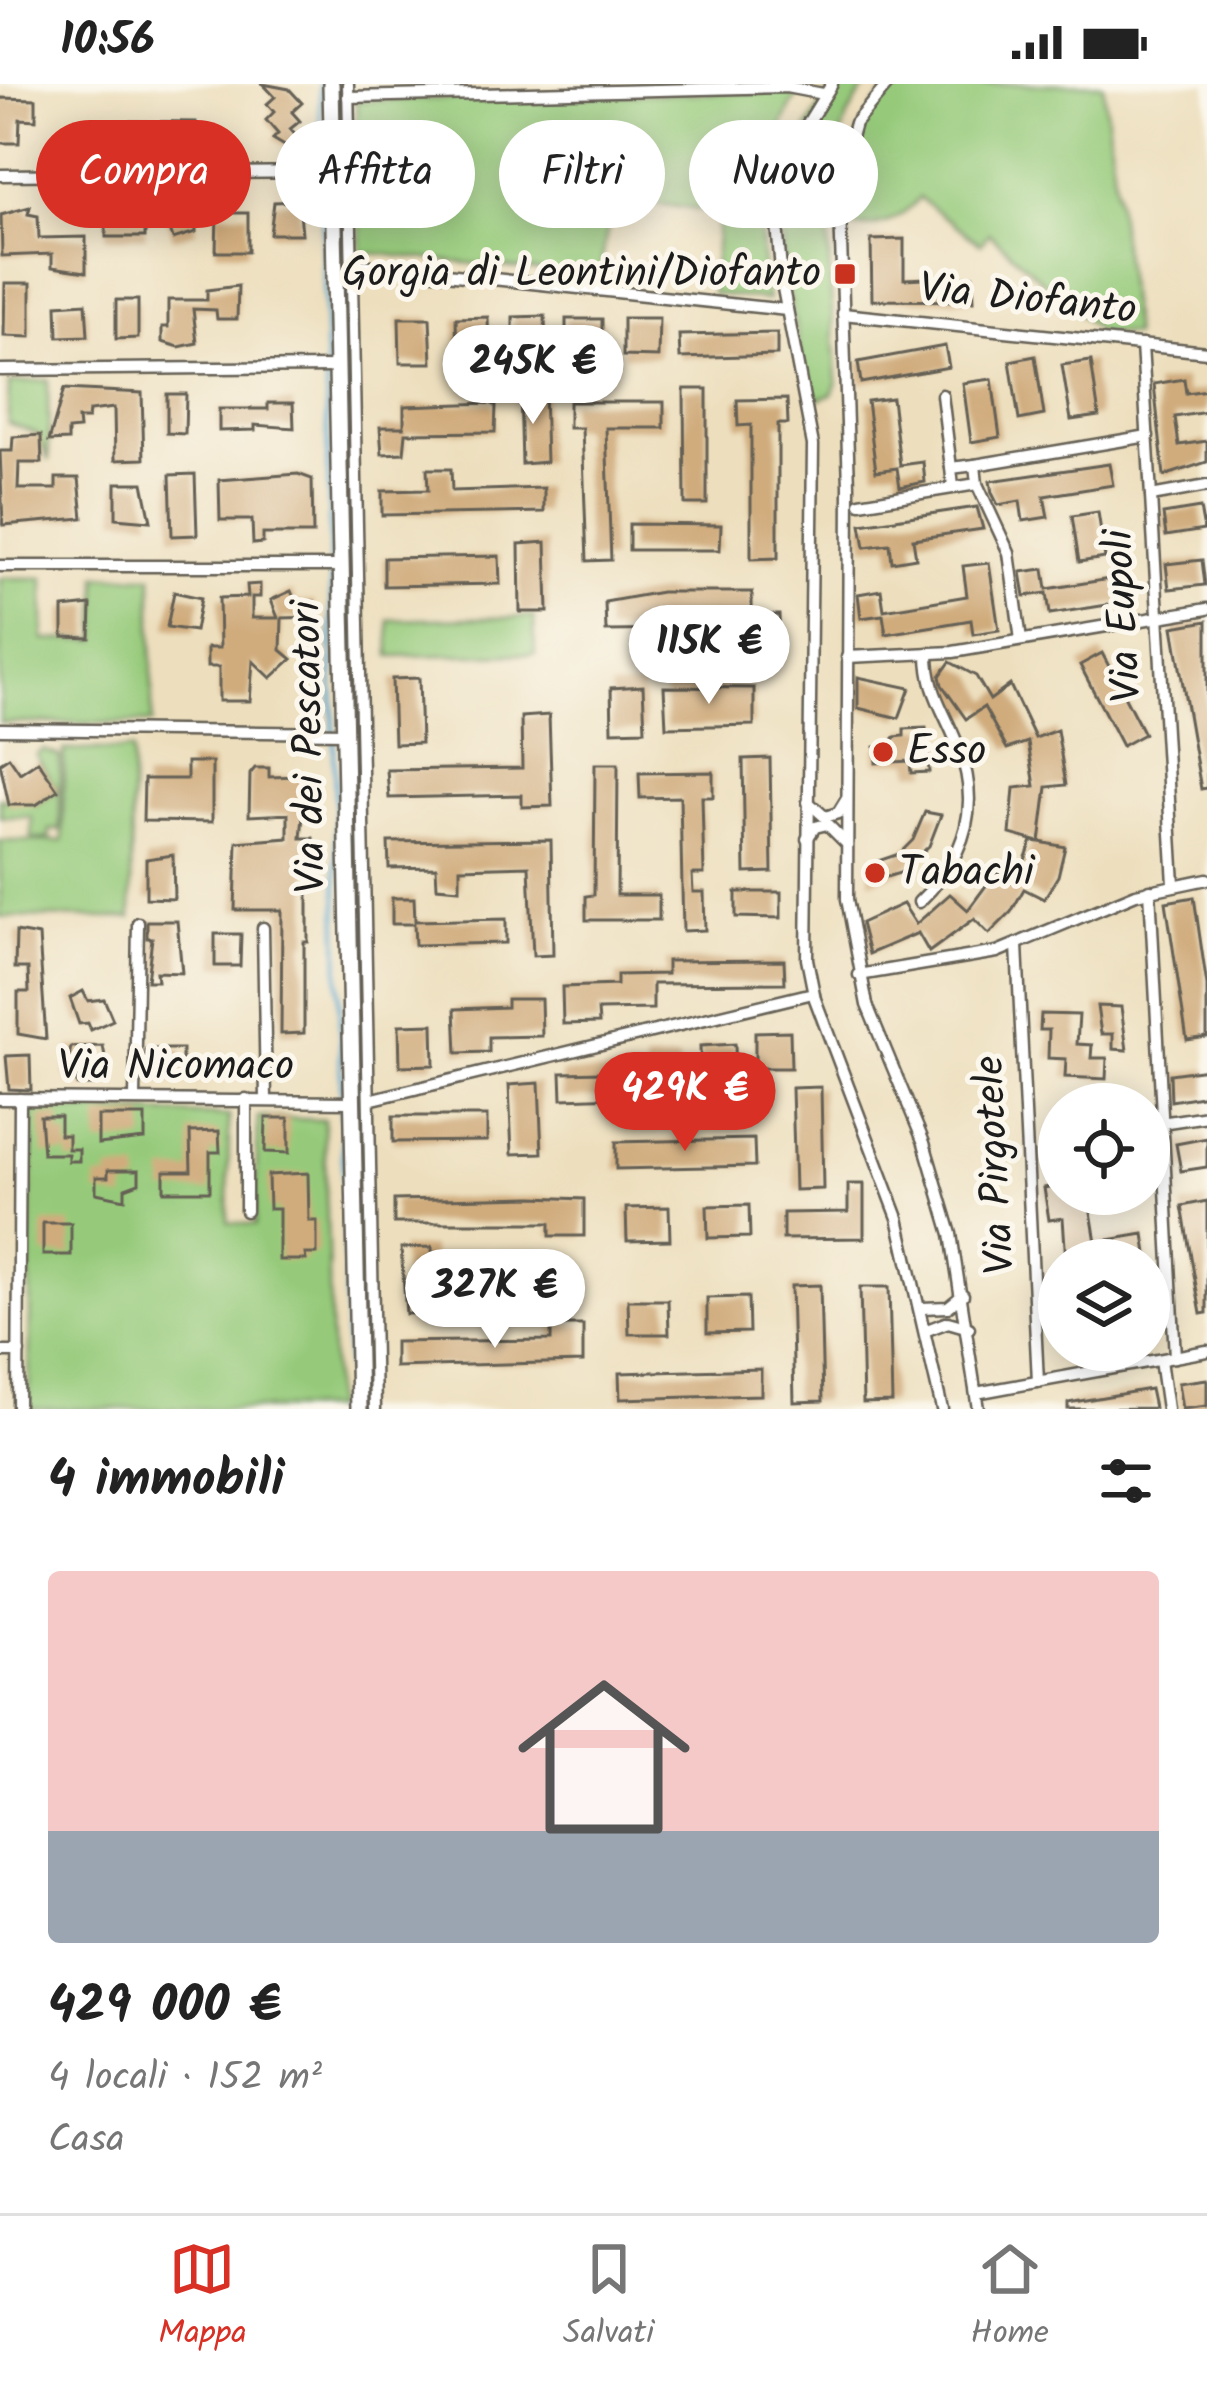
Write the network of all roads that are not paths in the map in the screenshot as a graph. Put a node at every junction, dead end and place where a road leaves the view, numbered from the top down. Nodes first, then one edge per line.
1 (331, 84) edge
2 (888, 84) edge
3 (827, 89) edge
4 (348, 90) edge
5 (328, 120) edge
6 (275, 172) edge
7 (0, 175) edge
8 (326, 228) edge
9 (351, 264) junction
10 (788, 310) junction
11 (843, 314) junction
12 (1142, 345) junction
13 (1207, 352) edge
14 (332, 367) junction
15 (0, 370) edge
16 (942, 395) dead end
17 (1148, 436) junction
18 (975, 465) junction
19 (951, 468) junction
20 (977, 484) junction
21 (1207, 486) edge
22 (953, 487) junction
23 (1151, 496) junction
24 (860, 503) dead end
25 (0, 566) edge
26 (333, 566) junction
27 (1207, 609) edge
28 (1156, 617) junction
29 (1021, 640) junction
30 (928, 653) junction
31 (847, 657) junction
32 (0, 730) edge
33 (337, 733) junction
34 (806, 793) junction
35 (847, 796) junction
36 (846, 845) junction
37 (805, 846) junction
38 (1207, 879) edge
39 (1174, 884) junction
40 (1150, 890) junction
41 (919, 902) dead end
42 (138, 923) dead end
43 (262, 928) dead end
44 (1017, 946) junction
45 (859, 975) junction
46 (813, 993) junction
47 (1160, 1083) edge
48 (135, 1099) junction
49 (266, 1099) junction
50 (0, 1100) edge
51 (20, 1100) junction
52 (246, 1100) junction
53 (351, 1102) junction
54 (1207, 1116) edge
55 (1170, 1123) edge
56 (246, 1211) dead end
57 (1167, 1215) edge
58 (963, 1295) junction
59 (922, 1308) junction
60 (969, 1328) junction
61 (927, 1330) junction
62 (0, 1352) edge
63 (19, 1352) junction
64 (1207, 1352) edge
65 (1175, 1357) junction
66 (1170, 1358) edge
67 (1099, 1371) edge
68 (1162, 1371) edge
69 (1038, 1382) junction
70 (976, 1393) junction
71 (18, 1409) edge
72 (359, 1409) edge
73 (375, 1409) edge
74 (942, 1409) edge
75 (978, 1409) edge
76 (1167, 1409) edge

1 - 5 street, Via dei Pescatori
2 - 11 street
3 - 4 street
3 - 10 street
4 - 9 street, Via dei Pescatori
6 - 7 street
8 - 14 street, Via dei Pescatori
9 - 10 street
9 - 53 street, Via dei Pescatori
10 - 34 street
11 - 12 street, Via Diofanto
11 - 31 street
12 - 13 street, Via Diofanto
12 - 17 street, Via Eupoli
14 - 15 street
14 - 26 street, Via dei Pescatori
16 - 19 street
17 - 18 street
17 - 23 street, Via Eupoli
18 - 19 street
18 - 20 street
19 - 22 street
20 - 22 street
20 - 29 street
21 - 23 street
22 - 24 street
23 - 28 street, Via Eupoli
25 - 26 street
26 - 33 street, Via dei Pescatori
27 - 28 street
28 - 29 street
28 - 39 street, Via Eupoli
29 - 30 street
30 - 31 street
30 - 41 street
31 - 35 street
32 - 33 street
33 - 53 street, Via dei Pescatori
34 - 35 street
34 - 37 street
35 - 36 street
36 - 37 street
36 - 45 street
37 - 46 street
38 - 39 street
39 - 40 street
40 - 44 street
40 - 47 street
42 - 48 street
43 - 49 street
44 - 45 street
44 - 69 street, Via Pirgotele
45 - 58 street
46 - 53 street, Via Nicomaco
46 - 59 street
48 - 51 street, Via Nicomaco
48 - 52 street, Via Nicomaco
49 - 52 street, Via Nicomaco
49 - 53 street, Via Nicomaco
50 - 51 street, Via Nicomaco
51 - 63 street
52 - 56 street
53 - 72 street, Via dei Pescatori
53 - 73 street, Via dei Pescatori
54 - 55 street
57 - 65 street
58 - 59 street
58 - 60 street
59 - 61 street
60 - 61 street
60 - 70 street
61 - 74 street
62 - 63 street
63 - 71 street
64 - 65 street
65 - 66 street
67 - 69 street
68 - 76 street
69 - 70 street
70 - 75 street

